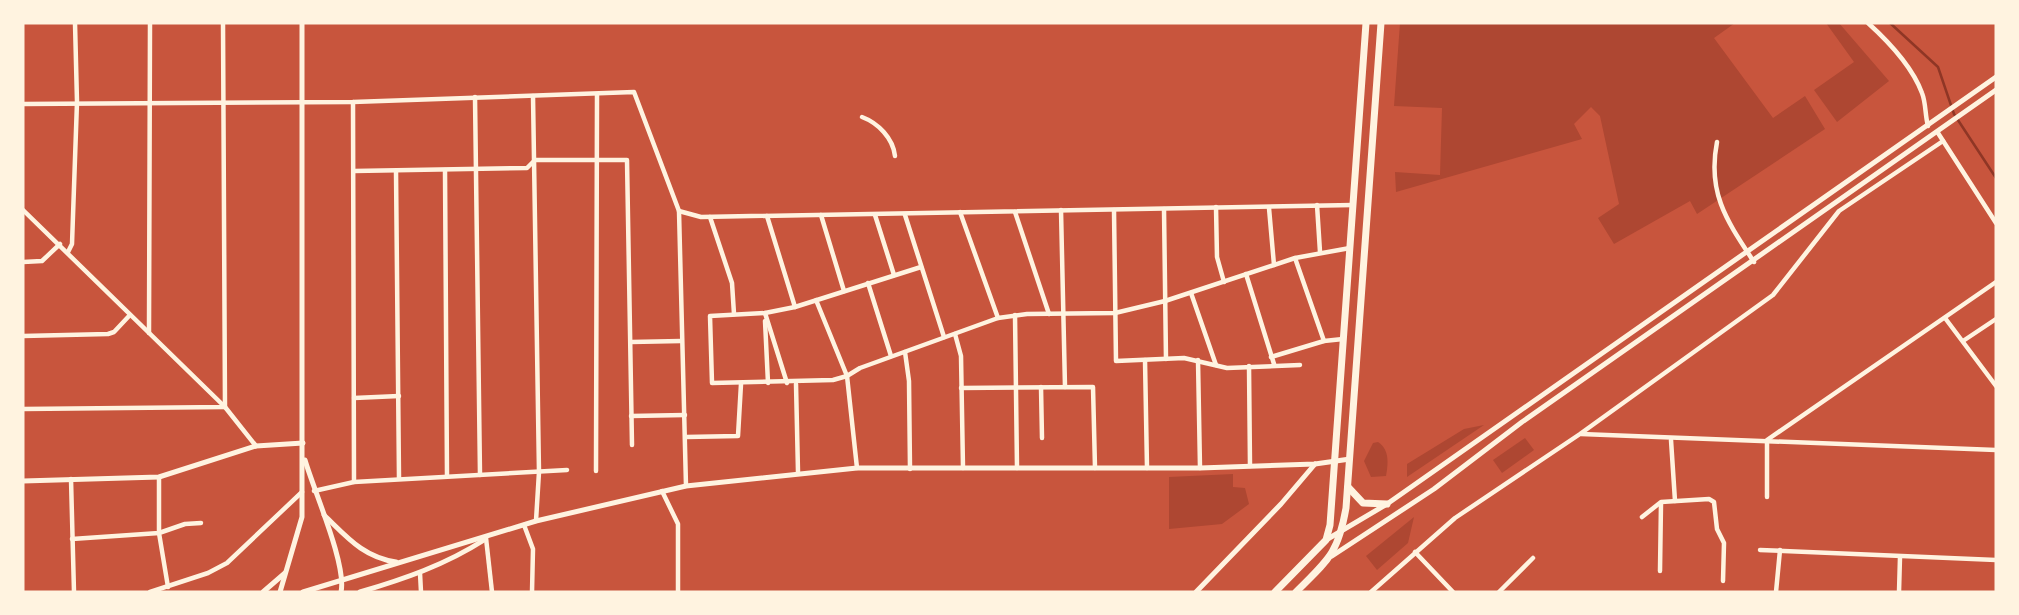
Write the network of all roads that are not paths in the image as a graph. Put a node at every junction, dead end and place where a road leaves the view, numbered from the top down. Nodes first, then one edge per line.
1 (75, 23) edge
2 (150, 23) edge
3 (223, 23) edge
4 (302, 23) edge
5 (1366, 23) edge
6 (1381, 23) edge
7 (1868, 23) edge
8 (1996, 77) edge
9 (1996, 90) edge
10 (597, 95) junction
11 (533, 96) junction
12 (475, 97) junction
13 (302, 101) junction
14 (77, 102) junction
15 (224, 102) junction
16 (353, 102) junction
17 (23, 104) edge
18 (151, 104) junction
19 (862, 117) dead end
20 (1928, 126) junction
21 (1938, 133) junction
22 (1943, 141) junction
23 (1717, 142) dead end
24 (895, 156) dead end
25 (535, 160) junction
26 (597, 160) junction
27 (445, 170) junction
28 (474, 170) junction
29 (396, 171) junction
30 (354, 172) junction
31 (1317, 205) junction
32 (1353, 205) junction
33 (1216, 207) junction
34 (1269, 208) junction
35 (1164, 209) junction
36 (23, 210) edge
37 (1061, 210) junction
38 (1114, 210) junction
39 (678, 211) junction
40 (960, 212) junction
41 (1015, 212) junction
42 (905, 214) junction
43 (821, 215) junction
44 (876, 215) junction
45 (767, 216) junction
46 (710, 217) junction
47 (1996, 223) edge
48 (60, 244) junction
49 (1350, 248) junction
50 (1746, 250) junction
51 (68, 252) junction
52 (1320, 252) junction
53 (1295, 258) junction
54 (23, 262) edge
55 (1754, 262) junction
56 (1274, 265) junction
57 (921, 267) junction
58 (1246, 274) junction
59 (894, 275) junction
60 (1224, 282) junction
61 (1996, 282) edge
62 (868, 283) junction
63 (844, 290) junction
64 (1192, 293) junction
65 (816, 300) junction
66 (1165, 301) junction
67 (795, 307) junction
68 (765, 313) junction
69 (1115, 313) junction
70 (734, 314) junction
71 (1049, 314) junction
72 (1063, 314) junction
73 (1015, 315) junction
74 (129, 316) junction
75 (998, 318) junction
76 (1945, 318) junction
77 (1996, 319) edge
78 (149, 334) junction
79 (955, 334) junction
80 (23, 336) edge
81 (944, 337) junction
82 (1343, 339) junction
83 (681, 341) junction
84 (1324, 341) junction
85 (1962, 341) junction
86 (631, 342) junction
87 (905, 352) junction
88 (891, 356) junction
89 (1271, 357) junction
90 (1166, 359) junction
91 (1145, 360) junction
92 (1198, 360) junction
93 (1274, 365) junction
94 (1300, 365) dead end
95 (1216, 366) junction
96 (1250, 366) junction
97 (848, 376) junction
98 (768, 383) junction
99 (788, 383) junction
100 (741, 384) junction
101 (796, 384) junction
102 (1996, 386) edge
103 (1014, 387) junction
104 (1041, 387) junction
105 (1065, 387) junction
106 (961, 388) junction
107 (399, 396) junction
108 (354, 398) junction
109 (225, 407) junction
110 (23, 410) edge
111 (685, 415) junction
112 (631, 416) junction
113 (1580, 434) junction
114 (686, 437) junction
115 (1042, 438) dead end
116 (1671, 440) junction
117 (1767, 440) junction
118 (303, 443) junction
119 (632, 445) dead end
120 (256, 446) junction
121 (1996, 450) edge
122 (303, 454) junction
123 (1350, 459) junction
124 (1334, 461) junction
125 (1315, 464) junction
126 (1250, 466) junction
127 (857, 468) junction
128 (1095, 468) junction
129 (1147, 468) junction
130 (1200, 468) junction
131 (910, 469) junction
132 (963, 469) junction
133 (1017, 469) junction
134 (567, 470) dead end
135 (596, 471) dead end
136 (539, 472) junction
137 (797, 472) junction
138 (480, 475) junction
139 (447, 476) junction
140 (159, 477) junction
141 (399, 478) junction
142 (71, 479) junction
143 (23, 481) edge
144 (354, 482) junction
145 (687, 486) junction
146 (1348, 487) junction
147 (314, 491) junction
148 (662, 491) junction
149 (302, 492) junction
150 (1767, 497) dead end
151 (1661, 502) junction
152 (1675, 502) junction
153 (1387, 504) junction
154 (321, 512) junction
155 (1643, 517) dead end
156 (536, 521) junction
157 (201, 523) dead end
158 (524, 524) junction
159 (1342, 532) junction
160 (159, 533) junction
161 (486, 538) junction
162 (72, 539) junction
163 (1326, 540) junction
164 (1759, 550) dead end
165 (1780, 551) junction
166 (1415, 552) junction
167 (1332, 556) junction
168 (1900, 557) junction
169 (1533, 558) dead end
170 (1996, 560) edge
171 (399, 563) junction
172 (1660, 571) dead end
173 (285, 573) junction
174 (420, 573) junction
175 (343, 578) junction
176 (1723, 580) dead end
177 (168, 587) junction
178 (74, 592) edge
179 (150, 592) edge
180 (263, 592) edge
181 (280, 592) edge
182 (303, 592) edge
183 (341, 592) edge
184 (360, 592) edge
185 (421, 592) edge
186 (492, 592) edge
187 (532, 592) edge
188 (678, 592) edge
189 (1196, 592) edge
190 (1275, 592) edge
191 (1296, 592) edge
192 (1371, 592) edge
193 (1453, 592) edge
194 (1499, 592) edge
195 (1776, 592) edge
196 (1899, 592) edge

1 - 14 street
2 - 18 street
3 - 15 street
4 - 13 main road
5 - 32 highway
6 - 123 highway
7 - 20 street
8 - 20 main road
9 - 21 main road
10 - 11 street
10 - 26 street
10 - 39 street
11 - 12 street
11 - 25 street
12 - 16 street
12 - 28 street
13 - 15 street
13 - 16 street
13 - 118 main road
14 - 17 street
14 - 18 street
14 - 51 street
15 - 18 street
15 - 109 street
16 - 30 street
18 - 78 street
19 - 24 street
20 - 50 main road
21 - 22 street
21 - 55 main road
22 - 47 street
22 - 113 street
23 - 50 street
25 - 26 street
25 - 28 street
25 - 136 street
26 - 86 street
26 - 135 street
27 - 28 street
27 - 29 street
27 - 139 street
28 - 138 street
29 - 30 street
29 - 107 street
30 - 108 street
31 - 32 street
31 - 34 street
31 - 52 street
32 - 49 highway
33 - 34 street
33 - 35 street
33 - 60 street
34 - 56 street
35 - 38 street
35 - 66 street
36 - 48 street
37 - 38 street
37 - 41 street
37 - 72 street
38 - 69 street
39 - 46 street
39 - 83 street
40 - 41 street
40 - 42 street
40 - 75 street
41 - 71 street
42 - 44 street
42 - 57 street
43 - 44 street
43 - 45 street
43 - 63 street
44 - 59 street
45 - 46 street
45 - 67 street
46 - 70 street
48 - 51 street
48 - 54 street
49 - 52 street
49 - 82 highway
50 - 55 street
50 - 153 main road
51 - 74 street
52 - 53 street
53 - 56 street
53 - 84 street
55 - 167 main road
56 - 58 street
57 - 59 street
57 - 81 street
58 - 60 street
58 - 89 street
59 - 62 street
60 - 64 street
61 - 76 street
62 - 63 street
62 - 88 street
63 - 65 street
64 - 66 street
64 - 95 street
65 - 67 street
65 - 97 street
66 - 69 street
66 - 90 street
67 - 68 street
68 - 70 street
68 - 98 street
68 - 99 street
69 - 72 street
69 - 91 street
70 - 100 street
71 - 72 street
71 - 73 street
72 - 105 street
73 - 75 street
73 - 103 street
74 - 78 street
74 - 80 street
75 - 79 street
76 - 85 street
76 - 117 street
77 - 85 street
78 - 109 street
79 - 81 street
79 - 106 street
81 - 87 street
82 - 84 street
82 - 124 highway
83 - 86 street
83 - 111 street
84 - 89 street
85 - 102 street
86 - 112 street
87 - 88 street
87 - 131 street
88 - 97 street
89 - 93 street
90 - 91 street
90 - 92 street
91 - 129 street
92 - 95 street
92 - 130 street
93 - 94 street
93 - 96 street
95 - 96 street
96 - 126 street
97 - 101 street
97 - 127 street
98 - 99 street
98 - 100 street
99 - 101 street
100 - 114 street
101 - 137 street
103 - 104 street
103 - 106 street
103 - 133 street
104 - 105 street
104 - 115 street
105 - 128 street
106 - 132 street
107 - 108 street
107 - 141 street
108 - 144 street
109 - 110 street
109 - 120 street
111 - 112 street
111 - 114 street
112 - 119 street
113 - 116 street
113 - 166 street
114 - 145 street
116 - 117 street
116 - 152 street
117 - 121 street
117 - 150 street
118 - 120 main road
118 - 122 main road
120 - 140 main road
122 - 147 main road
122 - 149 main road
123 - 124 main road
123 - 146 highway
124 - 125 main road
124 - 163 highway
125 - 126 main road
125 - 189 main road
126 - 130 main road
127 - 131 main road
127 - 137 main road
128 - 129 main road
128 - 133 main road
129 - 130 main road
131 - 132 main road
132 - 133 main road
134 - 136 street
136 - 138 street
136 - 156 street
137 - 145 main road
138 - 139 street
139 - 141 street
140 - 142 main road
140 - 160 street
141 - 144 street
142 - 143 main road
142 - 162 street
144 - 147 street
145 - 148 main road
146 - 153 highway
146 - 159 highway
147 - 154 main road
148 - 156 main road
148 - 188 street
149 - 173 main road
149 - 177 street
151 - 152 street
151 - 155 street
151 - 172 street
152 - 176 street
153 - 159 main road
154 - 171 main road
154 - 175 main road
156 - 158 main road
157 - 160 street
158 - 161 main road
158 - 187 street
159 - 163 main road
159 - 167 highway
160 - 162 street
160 - 177 street
161 - 171 main road
161 - 174 main road
161 - 186 street
162 - 178 street
163 - 190 highway
164 - 165 street
165 - 168 street
165 - 195 street
166 - 192 street
166 - 193 street
167 - 191 highway
168 - 170 street
168 - 196 street
169 - 194 street
171 - 175 main road
173 - 180 main road
173 - 181 main road
174 - 184 main road
174 - 185 street
175 - 182 main road
175 - 183 main road
177 - 179 street

